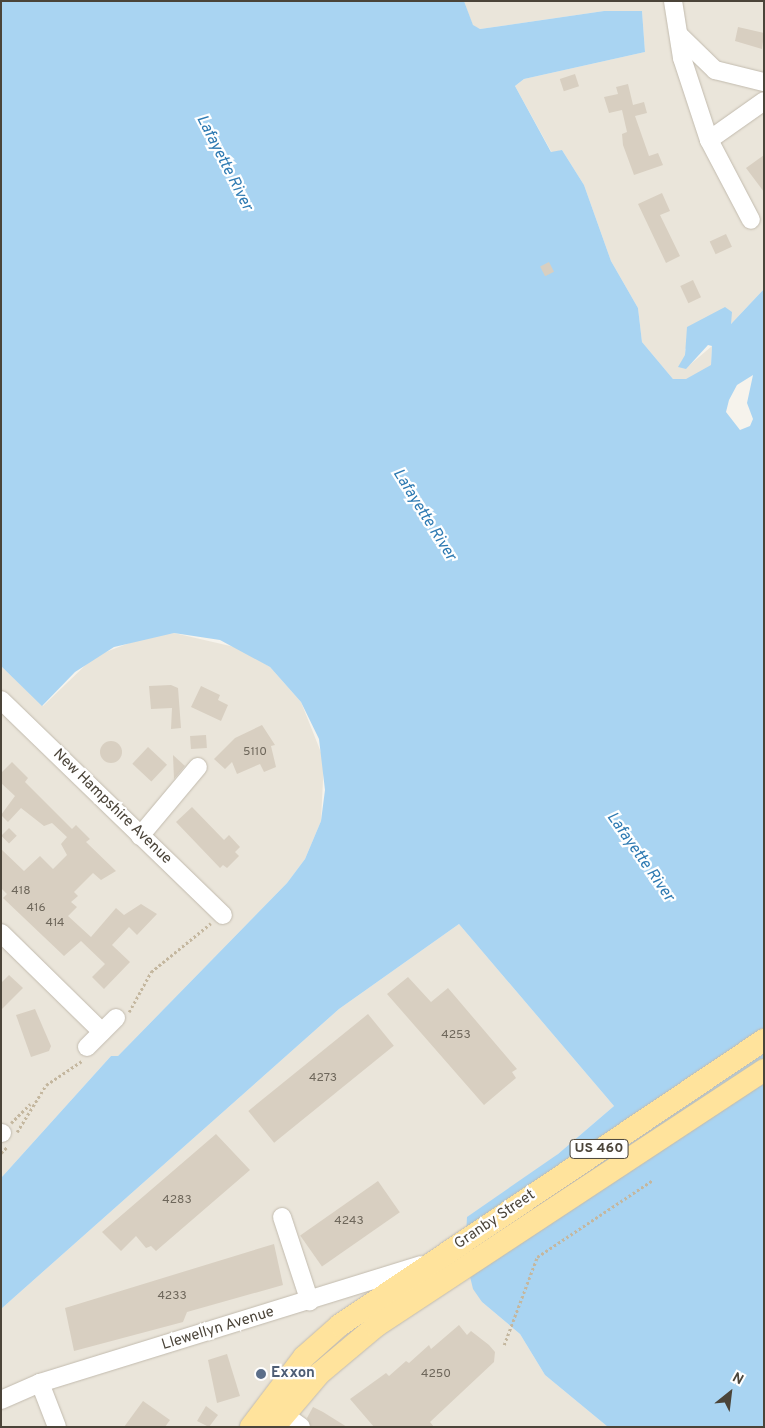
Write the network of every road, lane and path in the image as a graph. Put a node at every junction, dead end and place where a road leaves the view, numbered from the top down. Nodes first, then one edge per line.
1 (674, 1) edge
2 (678, 34) junction
3 (764, 82) edge
4 (764, 101) edge
5 (709, 140) junction
6 (751, 220) dead end
7 (1, 700) edge
8 (198, 767) dead end
9 (140, 836) junction
10 (222, 915) dead end
11 (1, 933) edge
12 (116, 1018) dead end
13 (102, 1032) junction
14 (764, 1040) edge
15 (87, 1048) dead end
16 (764, 1070) edge
17 (32, 1103) dead end
18 (2, 1133) edge
19 (653, 1180) dead end
20 (282, 1217) dead end
21 (442, 1269) junction
22 (310, 1302) junction
23 (504, 1345) dead end
24 (40, 1383) junction
25 (1, 1400) edge
26 (282, 1418) edge
27 (54, 1426) edge
28 (251, 1427) edge

1 - 2 street
2 - 3 street
2 - 5 street
4 - 5 street
5 - 6 street
7 - 9 street, New Hampshire Avenue
8 - 9 street
9 - 10 street, New Hampshire Avenue
11 - 13 street
12 - 13 street
13 - 15 street
14 - 21 main road, Granby Street / US 460
16 - 21 main road, Granby Street / US 460
17 - 18 path
19 - 23 path
20 - 22 street
21 - 22 street, Llewellyn Avenue
21 - 26 main road, Granby Street / US 460
22 - 24 street, Llewellyn Avenue
24 - 25 street, Llewellyn Avenue
24 - 27 street
26 - 28 main road, Granby Street / US 460

